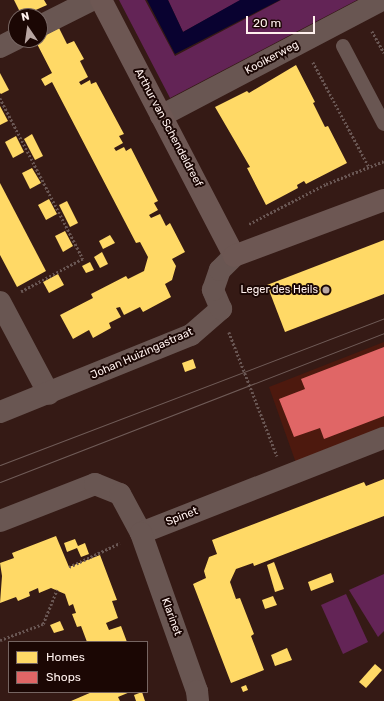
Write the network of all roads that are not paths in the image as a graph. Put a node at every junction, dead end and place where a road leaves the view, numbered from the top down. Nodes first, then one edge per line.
1 (92, 0) edge
2 (101, 0) edge
3 (382, 0) edge
4 (48, 22) edge
5 (343, 46) dead end
6 (161, 116) junction
7 (384, 124) edge
8 (384, 200) edge
9 (229, 246) junction
10 (1, 303) edge
11 (48, 394) junction
12 (0, 412) edge
13 (384, 438) edge
14 (0, 520) edge
15 (141, 533) junction
16 (198, 701) edge

1 - 4 street
2 - 6 street, Arthur van Schendeldreef
3 - 6 street, Kooikerweg
5 - 7 lane
6 - 9 street, Arthur van Schendeldreef
8 - 9 street
9 - 11 street, Johan Huizingastraat
10 - 11 street
11 - 12 street, Johan Huizingastraat
13 - 15 street, Spinet
14 - 15 street
15 - 16 street, Klarinet

